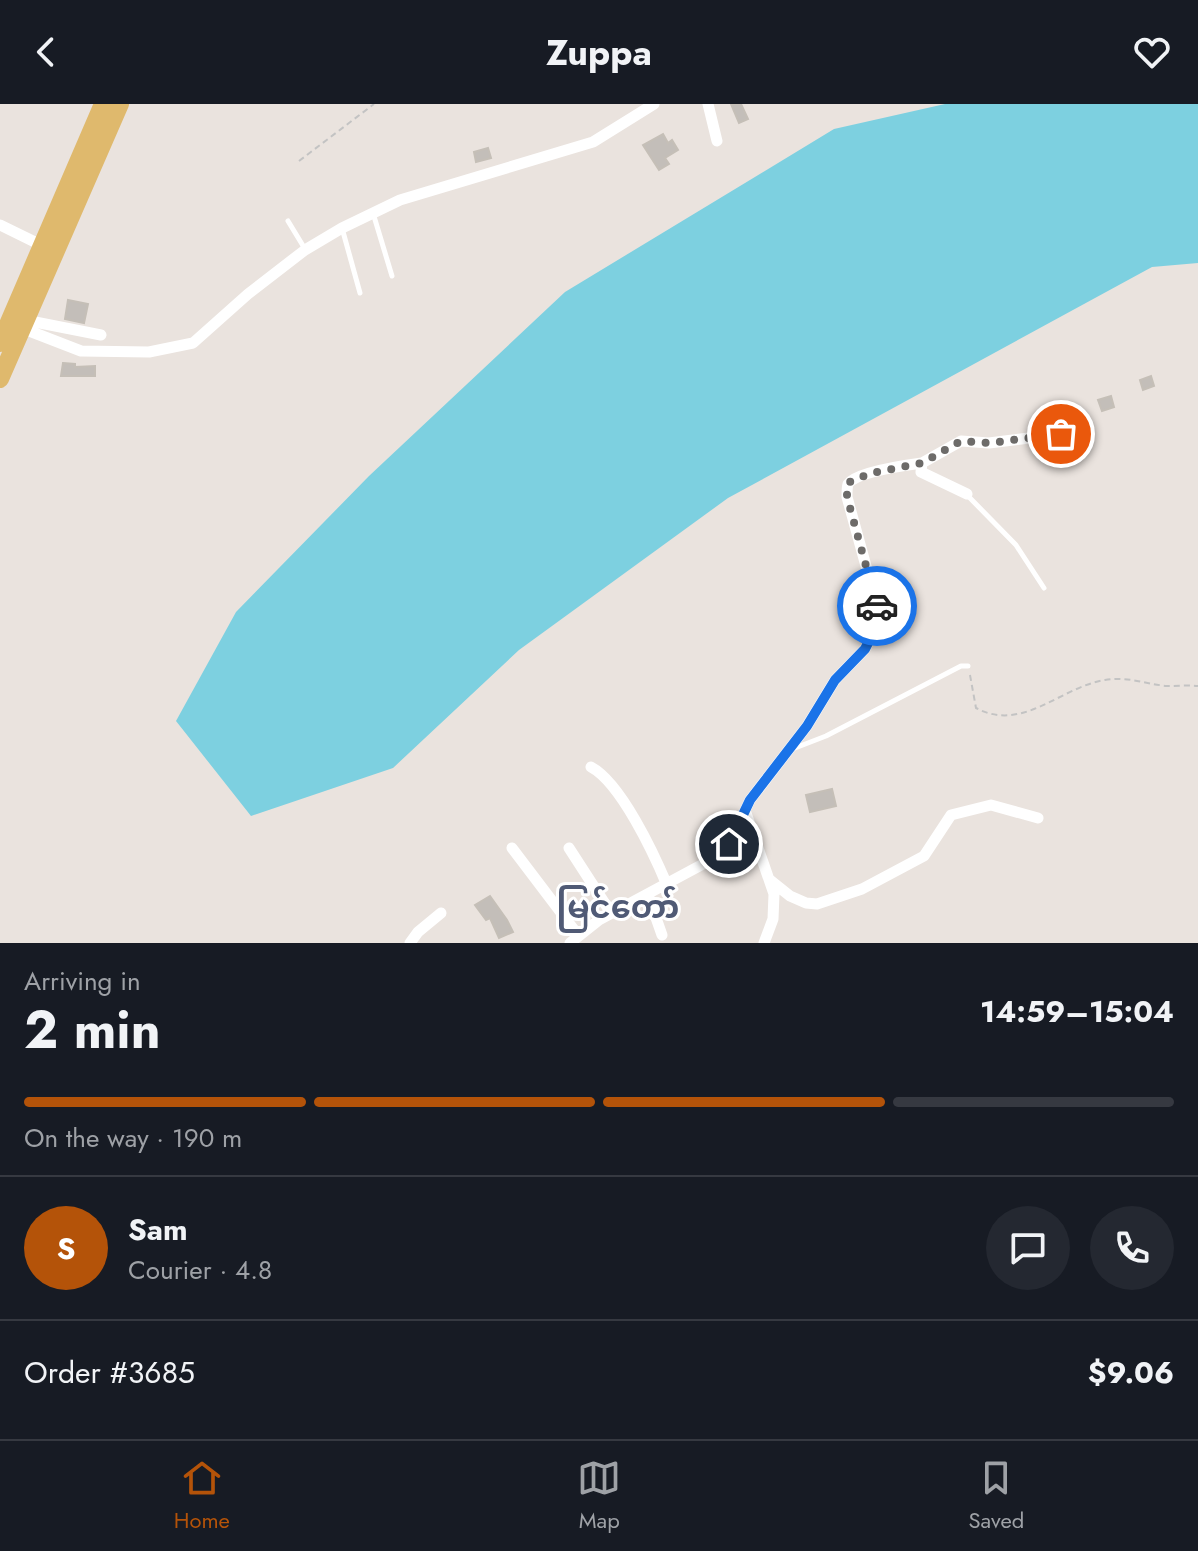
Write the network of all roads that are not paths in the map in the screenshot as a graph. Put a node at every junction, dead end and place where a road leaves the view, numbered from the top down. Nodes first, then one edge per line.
1 (103, 104) edge
2 (120, 104) edge
3 (654, 104) edge
4 (708, 104) edge
5 (717, 141) dead end
6 (373, 212) junction
7 (288, 221) dead end
8 (3, 227) edge
9 (342, 228) junction
10 (43, 246) junction
11 (305, 250) junction
12 (392, 276) dead end
13 (360, 293) dead end
14 (19, 322) junction
15 (101, 335) dead end
16 (0, 343) edge
17 (0, 379) edge
18 (1061, 434) dead end
19 (922, 463) junction
20 (967, 494) joint
21 (1044, 588) dead end
22 (968, 666) road end
23 (787, 751) junction
24 (591, 767) dead end
25 (746, 813) junction
26 (1038, 818) dead end
27 (512, 848) dead end
28 (569, 848) dead end
29 (770, 880) junction
30 (667, 885) junction
31 (648, 895) junction
32 (441, 913) dead end
33 (611, 913) junction
34 (662, 935) dead end
35 (573, 940) edge
36 (410, 943) edge
37 (764, 943) edge

1 - 10 main road
2 - 14 main road
3 - 6 street
4 - 5 street
6 - 9 street
6 - 12 lane
7 - 11 lane
8 - 10 street
9 - 11 street
9 - 13 lane
10 - 14 main road
11 - 14 street
14 - 15 street
14 - 16 main road
14 - 17 main road
18 - 19 street
19 - 20 street
19 - 23 street
20 - 21 lane
22 - 23 lane
23 - 25 street
24 - 30 street
25 - 29 street
25 - 30 street
26 - 29 street
27 - 35 street
28 - 33 street
29 - 37 street
30 - 31 street
31 - 33 street
31 - 34 street
32 - 36 street
33 - 35 street

